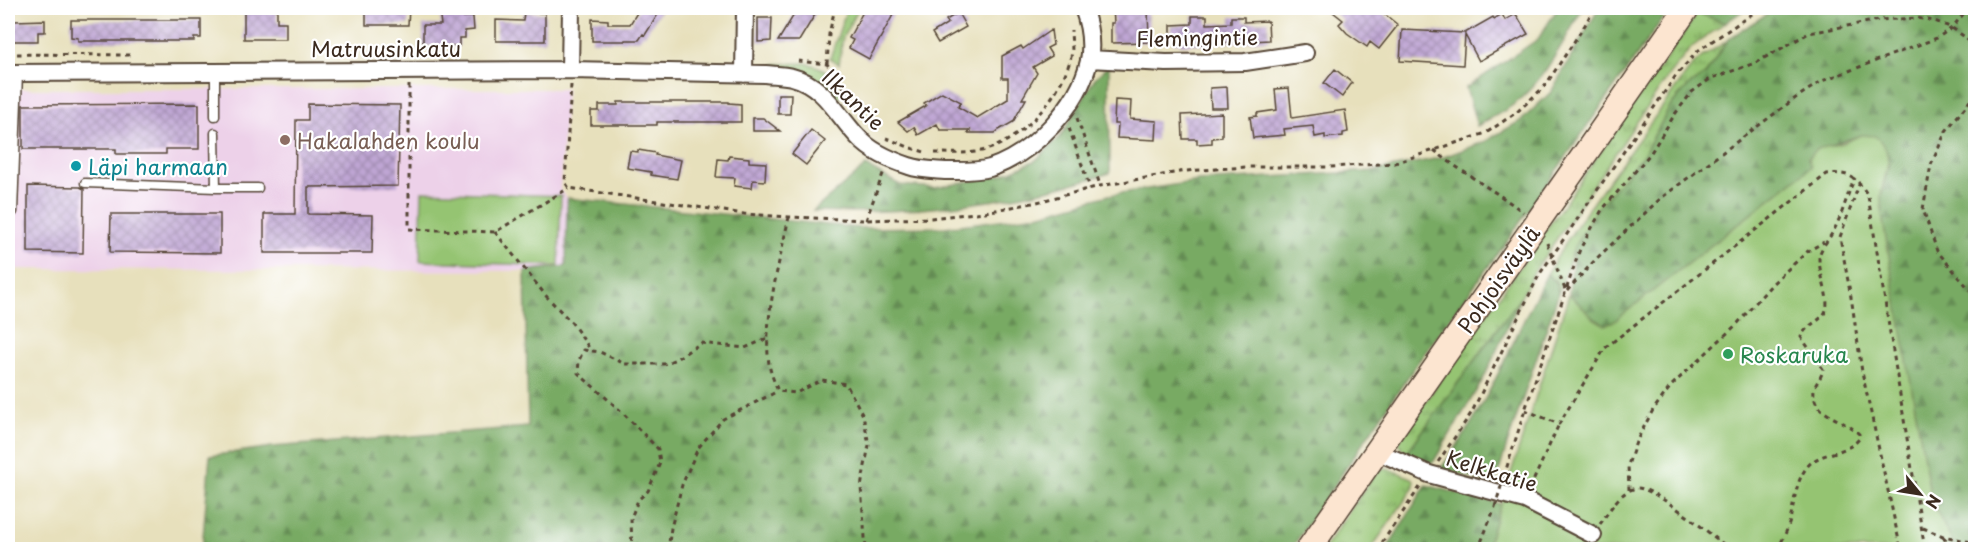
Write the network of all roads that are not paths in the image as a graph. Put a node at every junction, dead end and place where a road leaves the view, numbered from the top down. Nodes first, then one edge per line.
1 (570, 8) edge
2 (745, 8) edge
3 (1083, 8) edge
4 (1687, 8) edge
5 (1305, 53) dead end
6 (1089, 59) junction
7 (570, 70) junction
8 (215, 71) junction
9 (13, 73) edge
10 (744, 74) junction
11 (765, 74) joint
12 (215, 116) dead end
13 (215, 133) dead end
14 (85, 183) dead end
15 (216, 188) junction
16 (258, 188) dead end
17 (13, 212) dead end
18 (1376, 452) junction
19 (1593, 535) road end
20 (1308, 549) edge

1 - 7 street
2 - 10 street
3 - 6 street, Ilkantie
4 - 18 main road, Pohjoisväylä
5 - 6 street, Flemingintie
6 - 11 street, Ilkantie
7 - 8 street, Matruusinkatu
7 - 10 street, Matruusinkatu
8 - 9 street, Matruusinkatu
8 - 12 lane
9 - 17 lane
10 - 11 street, Matruusinkatu
13 - 15 lane
14 - 15 lane
15 - 16 lane
18 - 19 street, Kelkkatie
18 - 20 main road, Pohjoisväylä

